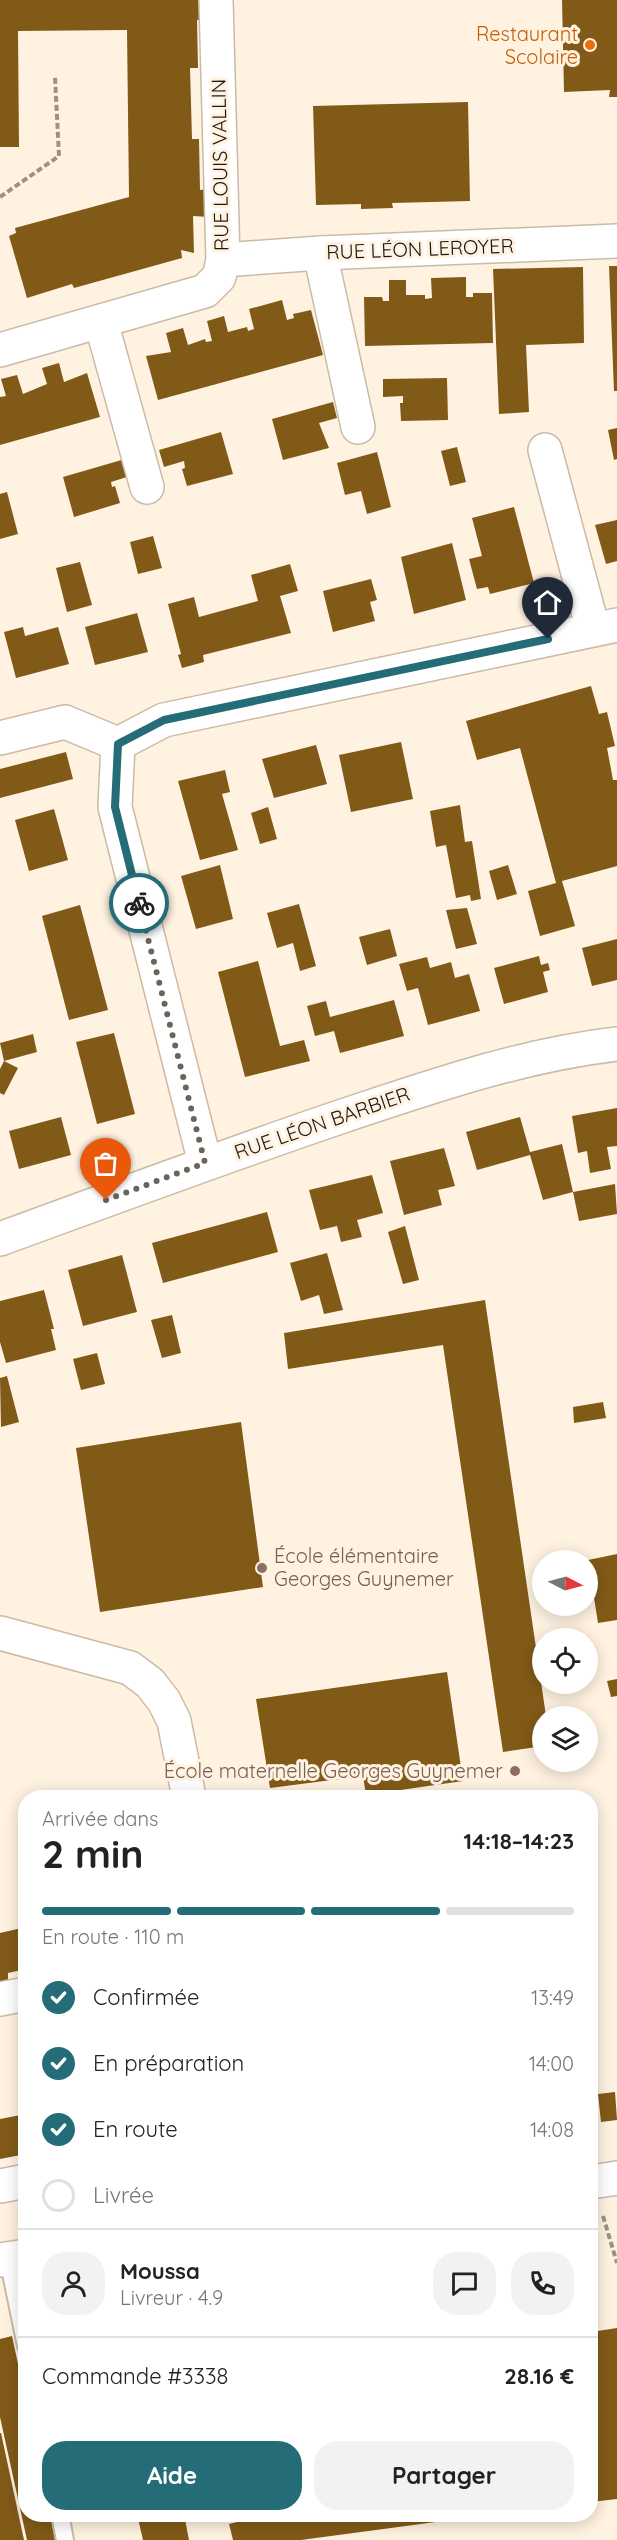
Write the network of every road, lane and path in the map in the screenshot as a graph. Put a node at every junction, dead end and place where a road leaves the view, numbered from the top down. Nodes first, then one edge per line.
1 (216, 0) edge
2 (55, 77) dead end
3 (0, 197) edge
4 (617, 241) edge
5 (320, 253) junction
6 (223, 260) junction
7 (100, 322) junction
8 (0, 350) edge
9 (358, 428) dead end
10 (545, 450) dead end
11 (147, 487) dead end
12 (605, 627) edge
13 (0, 738) edge
14 (118, 744) junction
15 (617, 1044) edge
16 (205, 1163) junction
17 (0, 1239) edge
18 (0, 1633) edge
19 (188, 1790) edge
20 (18, 1996) edge
21 (0, 1999) edge
22 (617, 2178) edge
23 (598, 2180) edge
24 (18, 2183) edge
25 (0, 2186) edge
26 (603, 2215) dead end
27 (11, 2258) edge
28 (617, 2263) edge
29 (18, 2299) edge
30 (62, 2522) edge
31 (65, 2540) edge

1 - 6 street, RUE LOUIS VALLIN
2 - 3 path
4 - 5 street, RUE LÉON LEROYER
5 - 6 street, RUE LÉON LEROYER
5 - 9 street
6 - 7 street, RUE LOUIS VALLIN
7 - 8 street, RUE LOUIS VALLIN
7 - 11 street
10 - 12 street
12 - 14 street
13 - 14 street
14 - 16 street
15 - 16 street, RUE LÉON BARBIER
16 - 17 street, RUE LÉON BARBIER
18 - 19 street
20 - 21 street
22 - 23 street
24 - 25 street
26 - 28 path
27 - 29 lane
30 - 31 lane

